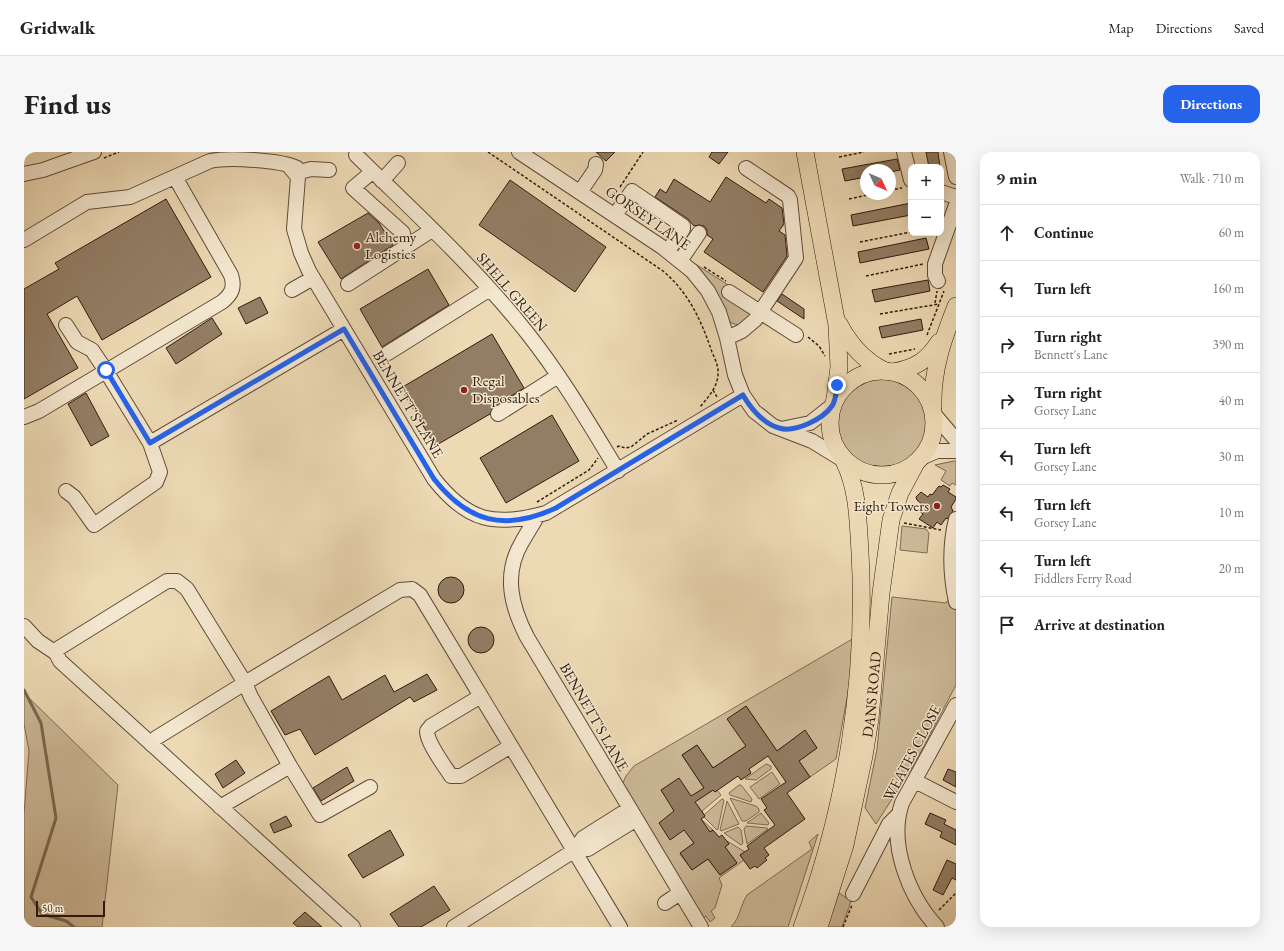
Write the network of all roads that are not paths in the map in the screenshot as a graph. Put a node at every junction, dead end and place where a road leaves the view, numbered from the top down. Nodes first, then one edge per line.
1 (94, 152) edge
2 (519, 152) edge
3 (805, 152) edge
4 (904, 152) edge
5 (951, 152) edge
6 (356, 155) dead end
7 (69, 156) edge
8 (398, 163) dead end
9 (596, 164) dead end
10 (746, 168) dead end
11 (295, 170) junction
12 (329, 170) dead end
13 (24, 174) edge
14 (377, 176) junction
15 (175, 177) junction
16 (956, 177) edge
17 (907, 184) edge
18 (580, 192) junction
19 (944, 193) edge
20 (956, 197) edge
21 (956, 205) edge
22 (615, 215) junction
23 (432, 230) junction
24 (403, 233) dead end
25 (699, 233) dead end
26 (24, 240) edge
27 (668, 251) junction
28 (680, 261) junction
29 (313, 278) junction
30 (348, 284) dead end
31 (941, 286) road end
32 (490, 289) junction
33 (292, 290) dead end
34 (729, 292) road end
35 (956, 306) edge
36 (760, 312) junction
37 (835, 315) junction
38 (66, 325) dead end
39 (344, 329) junction
40 (947, 329) junction
41 (796, 335) road end
42 (728, 338) junction
43 (388, 353) dead end
44 (106, 370) junction
45 (889, 371) junction
46 (558, 376) junction
47 (743, 395) junction
48 (833, 403) junction
49 (934, 413) junction
50 (498, 414) dead end
51 (24, 418) edge
52 (781, 429) junction
53 (956, 440) edge
54 (150, 443) junction
55 (956, 451) edge
56 (843, 460) junction
57 (918, 460) junction
58 (618, 471) junction
59 (66, 491) dead end
60 (535, 510) junction
61 (955, 525) edge
62 (956, 602) edge
63 (24, 626) edge
64 (56, 653) junction
65 (245, 683) junction
66 (481, 696) junction
67 (956, 705) edge
68 (151, 744) junction
69 (512, 746) junction
70 (290, 766) junction
71 (915, 781) junction
72 (370, 787) dead end
73 (956, 802) edge
74 (220, 807) junction
75 (632, 814) junction
76 (898, 814) junction
77 (575, 850) junction
78 (680, 893) junction
79 (853, 894) road end
80 (665, 903) dead end
81 (934, 923) edge
82 (353, 927) edge
83 (454, 927) edge
84 (620, 927) edge
85 (701, 927) edge
86 (802, 927) edge
87 (819, 927) edge

1 - 7 street
2 - 18 street, GORSEY LANE
3 - 37 main road
4 - 17 street
5 - 16 street
6 - 14 street, SHELL GREEN
7 - 13 street
8 - 14 street
9 - 18 street
10 - 36 street
11 - 12 street
11 - 15 street
11 - 29 street, BENNETT'S LANE
14 - 23 street, SHELL GREEN
14 - 24 street
15 - 26 street
15 - 44 street
18 - 22 street, GORSEY LANE
19 - 20 street
21 - 31 street
22 - 27 street, GORSEY LANE
22 - 27 street
23 - 30 street
23 - 32 street, SHELL GREEN
25 - 28 street
27 - 28 street, GORSEY LANE
28 - 42 street, GORSEY LANE
29 - 33 street
29 - 39 street, BENNETT'S LANE
32 - 43 street
32 - 46 street, SHELL GREEN
34 - 36 street
35 - 40 main road
36 - 41 street
36 - 42 street
37 - 45 main road
37 - 48 main road
38 - 44 street
39 - 54 street
39 - 60 street, BENNETT'S LANE
40 - 45 main road
40 - 49 main road
42 - 47 street, GORSEY LANE
44 - 51 street
44 - 54 street
45 - 48 main road
45 - 49 main road
46 - 50 street
46 - 58 street, SHELL GREEN
47 - 52 street, GORSEY LANE
47 - 58 street, BENNETT'S LANE
48 - 52 street
48 - 56 main road
49 - 53 street
49 - 57 main road
52 - 56 street, GORSEY LANE
54 - 59 street
55 - 57 street
56 - 57 main road
56 - 86 main road, DANS ROAD
57 - 87 main road, DANS ROAD
58 - 60 street, BENNETT'S LANE
60 - 75 street, BENNETT'S LANE
61 - 62 street
63 - 64 street
64 - 65 street
64 - 68 street
65 - 66 street
65 - 68 street
65 - 70 street
66 - 69 street
66 - 69 street
67 - 71 street, WEATES CLOSE
68 - 74 street
69 - 77 street
70 - 72 street
70 - 74 street
71 - 73 street
71 - 76 street, WEATES CLOSE
74 - 82 street
75 - 77 street
75 - 78 street, BENNETT'S LANE
76 - 79 street
76 - 81 street, WEATES CLOSE
77 - 83 street
77 - 84 street
78 - 80 street
78 - 85 street, BENNETT'S LANE

